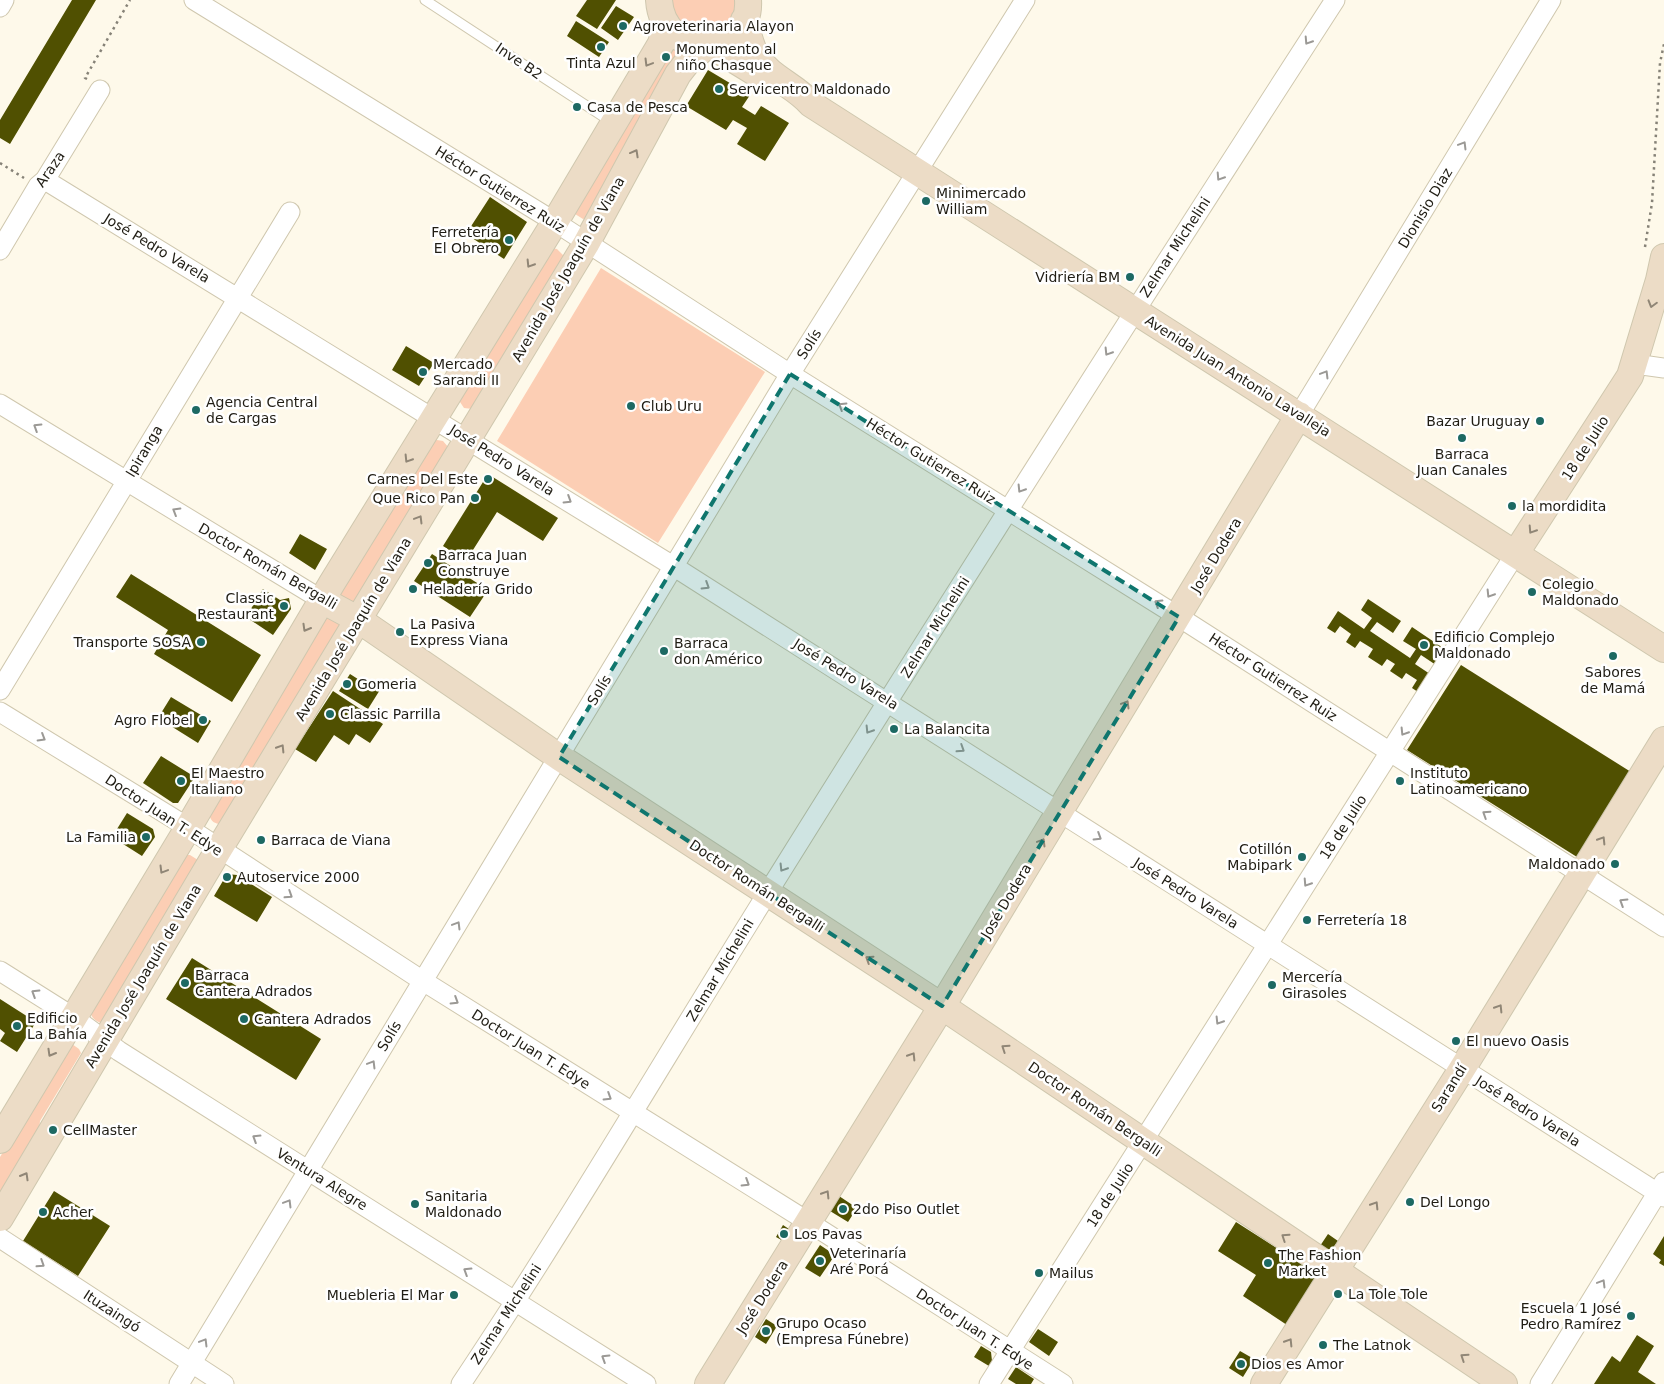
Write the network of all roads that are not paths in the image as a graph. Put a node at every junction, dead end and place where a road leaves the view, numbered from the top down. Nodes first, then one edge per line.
1 (4, 0) edge
2 (194, 0) edge
3 (425, 0) edge
4 (1025, 0) edge
5 (1334, 0) edge
6 (1551, 0) edge
7 (0, 7) edge
8 (658, 7) edge
9 (746, 10) edge
10 (709, 45) junction
11 (100, 90) road end
12 (811, 104) junction
13 (613, 123) junction
14 (916, 172) junction
15 (41, 183) junction
16 (290, 212) dead end
17 (555, 222) junction
18 (586, 244) junction
19 (0, 250) edge
20 (1654, 255) edge
21 (237, 297) junction
22 (1134, 310) junction
23 (1635, 364) junction
24 (1664, 368) edge
25 (790, 374) junction
26 (0, 404) edge
27 (1299, 415) junction
28 (434, 418) junction
29 (467, 438) junction
30 (125, 481) junction
31 (1008, 510) junction
32 (1516, 553) junction
33 (673, 566) junction
34 (322, 600) junction
35 (1179, 617) junction
36 (359, 620) junction
37 (1664, 649) edge
38 (0, 690) edge
39 (888, 701) junction
40 (0, 712) edge
41 (1664, 740) edge
42 (1391, 753) junction
43 (560, 757) junction
44 (1060, 813) junction
45 (188, 828) junction
46 (219, 849) junction
47 (1580, 875) junction
48 (767, 893) junction
49 (1664, 927) edge
50 (1267, 945) junction
51 (0, 971) edge
52 (423, 981) junction
53 (942, 1006) junction
54 (73, 1017) junction
55 (104, 1040) junction
56 (1462, 1069) junction
57 (633, 1113) junction
58 (0, 1140) edge
59 (1143, 1142) junction
60 (307, 1170) junction
61 (1662, 1191) edge
62 (0, 1218) edge
63 (809, 1222) junction
64 (0, 1238) edge
65 (1334, 1270) junction
66 (516, 1302) junction
67 (1010, 1351) junction
68 (191, 1364) junction
69 (179, 1384) edge
70 (224, 1384) edge
71 (461, 1384) edge
72 (646, 1384) edge
73 (708, 1384) edge
74 (989, 1384) edge
75 (1063, 1384) edge
76 (1264, 1384) edge
77 (1504, 1384) edge
78 (1540, 1384) edge

1 - 7 street
2 - 17 street, Héctor Gutierrez Ruiz
3 - 13 lane, Inve B2
4 - 14 street, Solís
5 -> 22 street, Zelmar Michelini
27 -> 6 street, Dionisio Diaz
8 - 10 street
8 -> 13 street
9 - 10 street, Avenida José Joaquín de Viana
9 - 12 street, Avenida Juan Antonio Lavalleja
10 - 12 street, Avenida Juan Antonio Lavalleja
18 -> 10 street, Avenida José Joaquín de Viana
11 - 15 street, Araza
12 - 14 street, Avenida Juan Antonio Lavalleja
13 - 17 street
14 - 22 street, Avenida Juan Antonio Lavalleja
14 - 25 street, Solís
15 - 19 street, Araza
15 - 21 street, José Pedro Varela
16 - 21 street, Ipiranga
17 - 18 street, Héctor Gutierrez Ruiz
17 -> 28 street
18 - 25 street, Héctor Gutierrez Ruiz
18 - 29 street, Avenida José Joaquín de Viana
20 -> 23 street, 18 de Julio
21 - 28 street, José Pedro Varela
21 - 30 street, Ipiranga
22 - 27 street, Avenida Juan Antonio Lavalleja
22 -> 31 street, Zelmar Michelini
23 - 24 street
23 -> 32 street, 18 de Julio
31 -> 25 street, Héctor Gutierrez Ruiz
25 - 33 street, Solís
30 -> 26 street, Doctor Román Bergalli
27 - 32 street, Avenida Juan Antonio Lavalleja
27 - 35 street, José Dodera
28 - 29 street, José Pedro Varela
28 -> 34 street
29 -> 33 street, José Pedro Varela
36 -> 29 street, Avenida José Joaquín de Viana
34 -> 30 street, Doctor Román Bergalli
30 - 38 street, Ipiranga
35 -> 31 street, Héctor Gutierrez Ruiz
31 - 39 street, Zelmar Michelini
32 - 37 street, Avenida Juan Antonio Lavalleja
32 -> 42 street, 18 de Julio
33 -> 39 street, José Pedro Varela
33 - 43 street, Solís
34 - 36 street, Doctor Román Bergalli
34 -> 45 street
35 - 42 street, Héctor Gutierrez Ruiz
44 -> 35 street, José Dodera
36 - 43 street, Doctor Román Bergalli
46 -> 36 street, Avenida José Joaquín de Viana
39 -> 44 street, José Pedro Varela
39 -> 48 street, Zelmar Michelini
40 -> 45 street, Doctor Juan T. Edye
47 -> 41 street, Sarandí
47 -> 42 street, Héctor Gutierrez Ruiz
42 -> 50 street, 18 de Julio
43 - 48 street, Doctor Román Bergalli
52 -> 43 street, Solís
44 -> 50 street, José Pedro Varela
53 -> 44 street, José Dodera
45 - 46 street, Doctor Juan T. Edye
45 -> 54 street
46 -> 52 street, Doctor Juan T. Edye
46 - 55 street, Avenida José Joaquín de Viana
49 -> 47 street, Héctor Gutierrez Ruiz
56 -> 47 street, Sarandí
53 -> 48 street, Doctor Román Bergalli
48 - 57 street, Zelmar Michelini
50 - 56 street, José Pedro Varela
50 -> 59 street, 18 de Julio
54 -> 51 street, Ventura Alegre
52 -> 57 street, Doctor Juan T. Edye
60 -> 52 street, Solís
59 -> 53 street, Doctor Román Bergalli
63 -> 53 street, José Dodera
54 - 55 street, Ventura Alegre
54 -> 58 street
60 -> 55 street, Ventura Alegre
62 -> 55 street, Avenida José Joaquín de Viana
56 - 61 street, José Pedro Varela
65 -> 56 street, Sarandí
57 -> 63 street, Doctor Juan T. Edye
57 - 66 street, Zelmar Michelini
65 -> 59 street, Doctor Román Bergalli
59 - 67 street, 18 de Julio
66 -> 60 street, Ventura Alegre
68 -> 60 street, Solís
78 -> 61 street
63 - 67 street, Doctor Juan T. Edye
63 - 73 street, José Dodera
64 -> 68 street, Ituzaingó
76 -> 65 street, Sarandí
77 -> 65 street, Doctor Román Bergalli
66 - 71 street, Zelmar Michelini
72 -> 66 street, Ventura Alegre
67 - 74 street, 18 de Julio
67 - 75 street, Doctor Juan T. Edye
68 - 69 street, Solís
68 - 70 street, Ituzaingó

